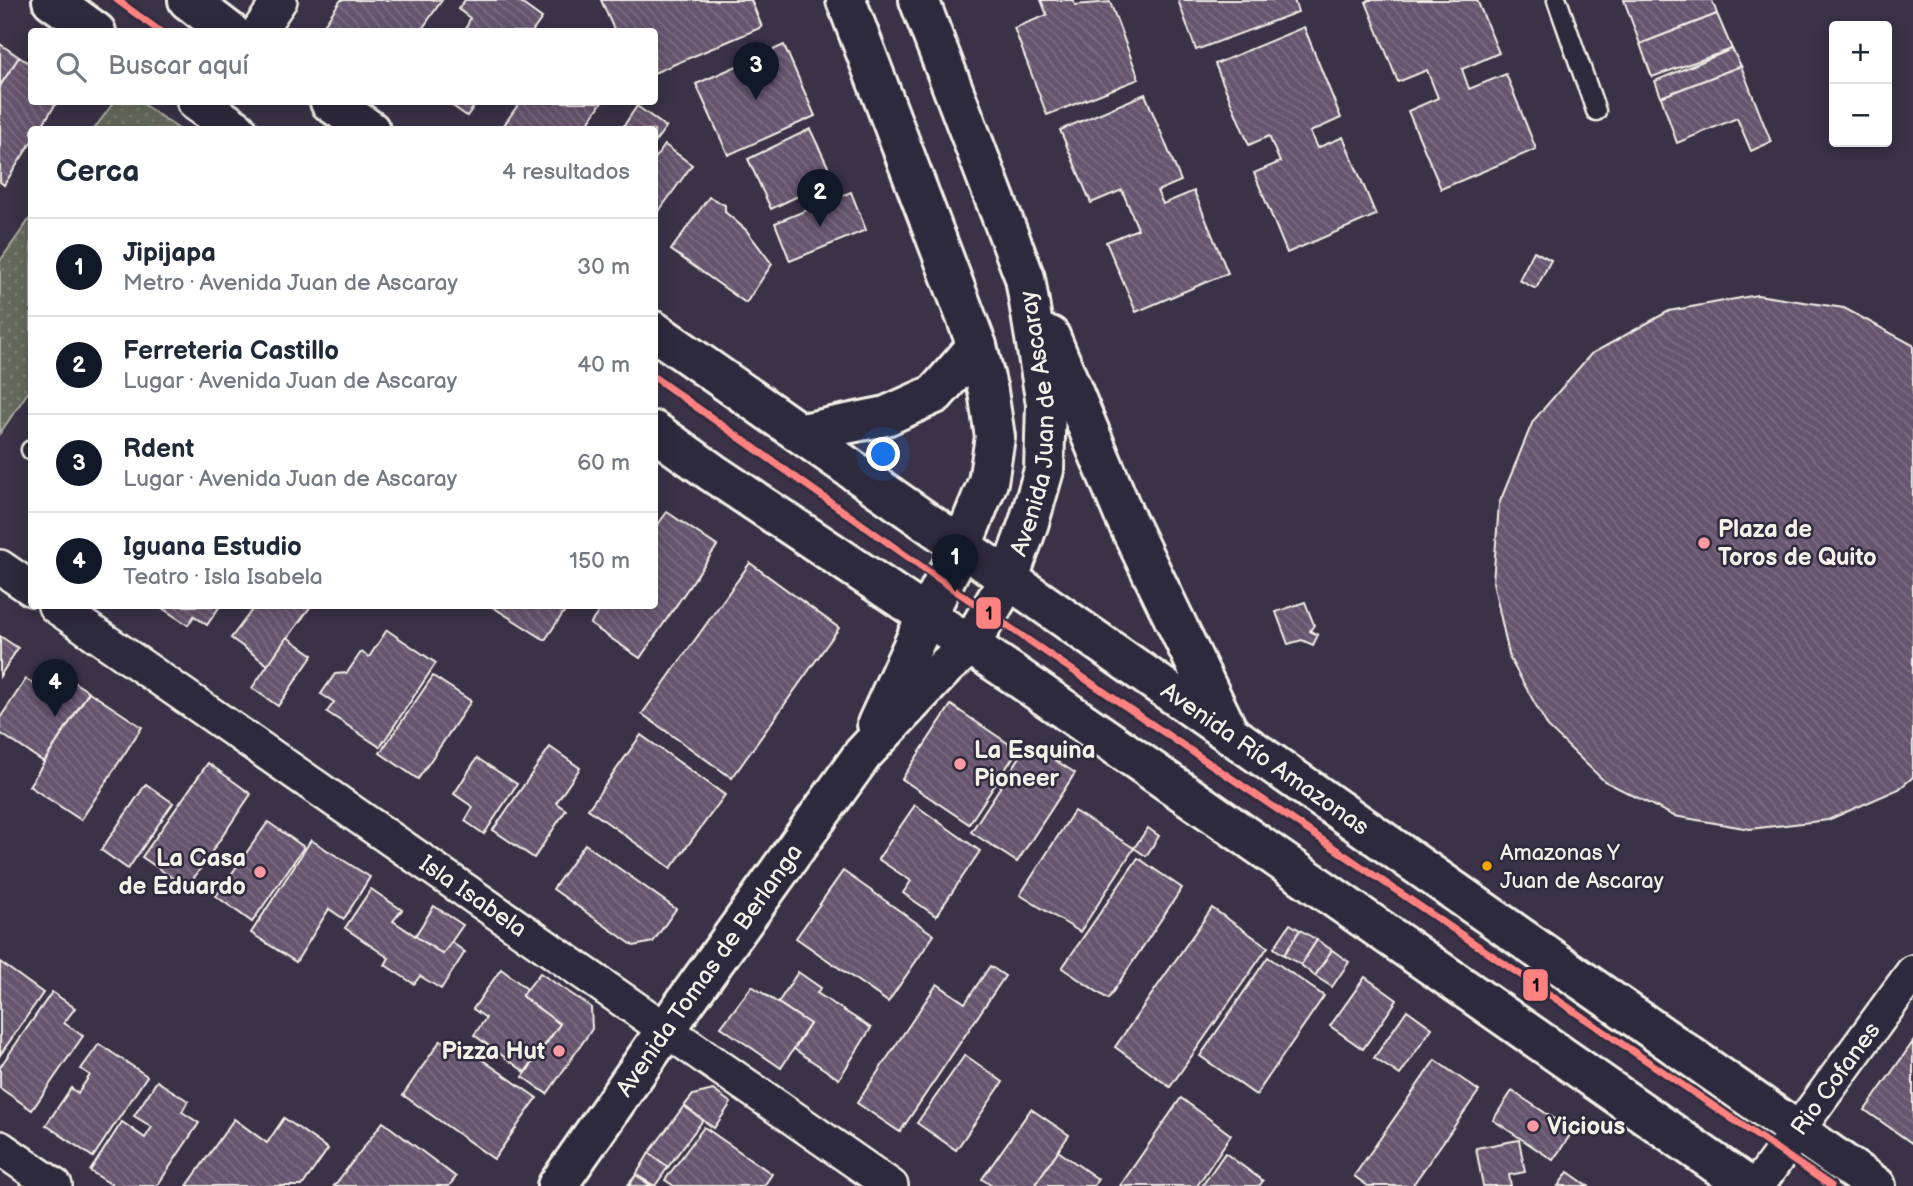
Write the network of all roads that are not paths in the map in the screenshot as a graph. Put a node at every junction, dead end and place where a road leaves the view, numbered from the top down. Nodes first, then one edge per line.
1 (52, 0) edge
2 (188, 0) edge
3 (280, 0) edge
4 (846, 0) edge
5 (919, 0) edge
6 (1557, 0) edge
7 (90, 28) edge
8 (225, 28) edge
9 (261, 28) edge
10 (201, 105) edge
11 (334, 105) edge
12 (1596, 111) dead end
13 (231, 126) edge
14 (364, 126) edge
15 (1025, 278) junction
16 (658, 334) edge
17 (977, 346) junction
18 (802, 433) junction
19 (658, 434) edge
20 (962, 546) junction
21 (0, 567) edge
22 (1009, 579) junction
23 (28, 586) edge
24 (59, 609) edge
25 (927, 615) junction
26 (970, 645) junction
27 (1229, 733) junction
28 (863, 754) junction
29 (1913, 972) edge
30 (666, 1030) junction
31 (1797, 1130) junction
32 (0, 1148) edge
33 (55, 1186) edge
34 (557, 1186) edge
35 (891, 1186) edge
36 (1748, 1186) edge
37 (1757, 1186) edge
38 (1876, 1186) edge

1 - 7 main road
2 - 8 main road
3 - 9 street
4 - 17 main road, Avenida Juan de Ascaray
5 - 15 main road, Avenida Juan de Ascaray
6 - 12 lane
10 - 13 main road
11 - 14 main road
15 - 22 main road, Avenida Juan de Ascaray
15 - 27 main road
16 - 18 main road, Avenida Río Amazonas
17 - 18 main road
17 - 20 main road, Avenida Juan de Ascaray
18 - 20 main road, Avenida Río Amazonas
19 - 25 main road
20 - 22 main road, Avenida Río Amazonas
20 - 25 main road, Avenida Juan de Ascaray
21 - 23 street
22 - 26 main road, Avenida Juan de Ascaray
22 - 27 main road, Avenida Río Amazonas
24 - 30 street, Isla Isabela
25 - 26 main road
25 - 28 main road, Avenida Tomas de Berlanga
26 - 28 main road, Avenida Tomas de Berlanga
26 - 36 main road
27 - 31 main road, Avenida Río Amazonas
28 - 30 main road, Avenida Tomas de Berlanga
29 - 31 street, Rio Cofanes
30 - 34 main road, Avenida Tomas de Berlanga
30 - 35 street, Isla Isabela
31 - 37 street, Rio Cofanes
31 - 38 main road, Avenida Río Amazonas
32 - 33 street

